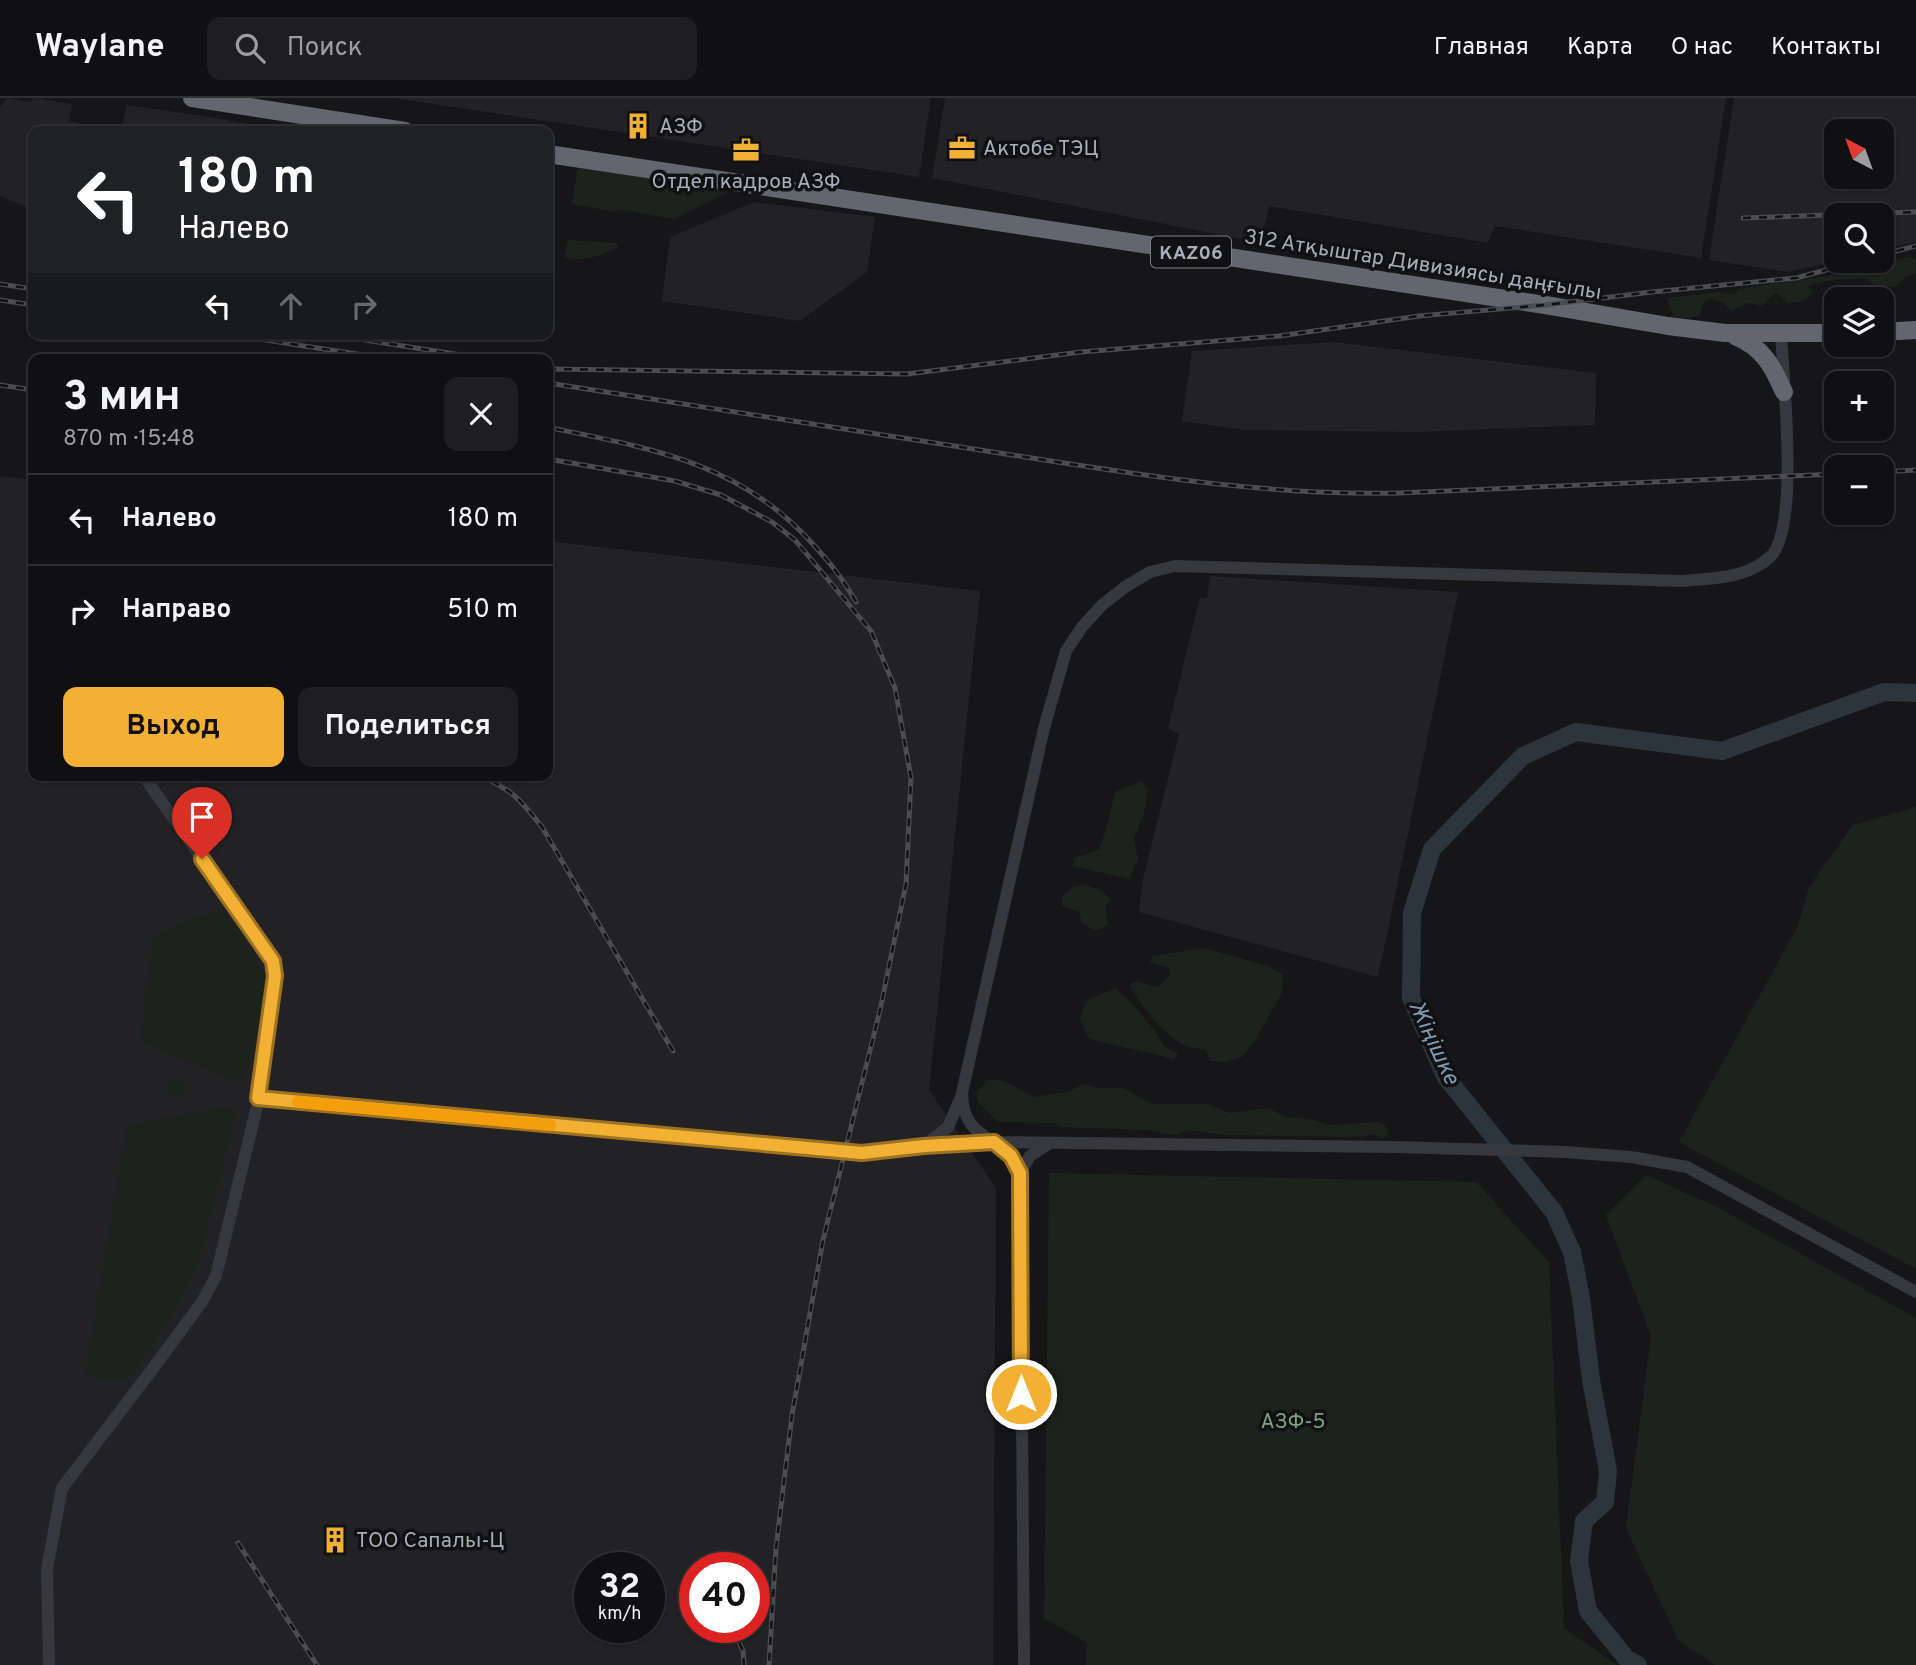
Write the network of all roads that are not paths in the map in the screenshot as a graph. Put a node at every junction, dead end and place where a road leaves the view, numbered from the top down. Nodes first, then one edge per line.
1 (192, 98) edge
2 (373, 126) edge
3 (553, 155) edge
4 (1916, 330) edge
5 (1894, 331) edge
6 (1725, 333) junction
7 (1824, 333) edge
8 (1781, 334) junction
9 (1784, 392) junction
10 (147, 781) edge
11 (962, 1093) junction
12 (258, 1098) junction
13 (994, 1142) junction
14 (1050, 1143) junction
15 (924, 1146) junction
16 (1020, 1173) junction
17 (1916, 1292) edge
18 (49, 1665) edge
19 (1024, 1665) edge

1 - 2 highway
3 - 6 highway, 312 Атқыштар Дивизиясы даңғылы / KАZ06
4 - 5 highway
6 - 8 highway, 312 Атқыштар Дивизиясы даңғылы / KАZ06
6 - 9 highway
7 - 8 highway, 312 Атқыштар Дивизиясы даңғылы / KАZ06
8 - 9 street
9 - 11 street
10 - 12 street
11 - 13 street
11 - 15 street
12 - 15 street
12 - 18 street
13 - 14 street
13 - 15 street
13 - 16 street
14 - 16 street
14 - 17 street
16 - 19 street

